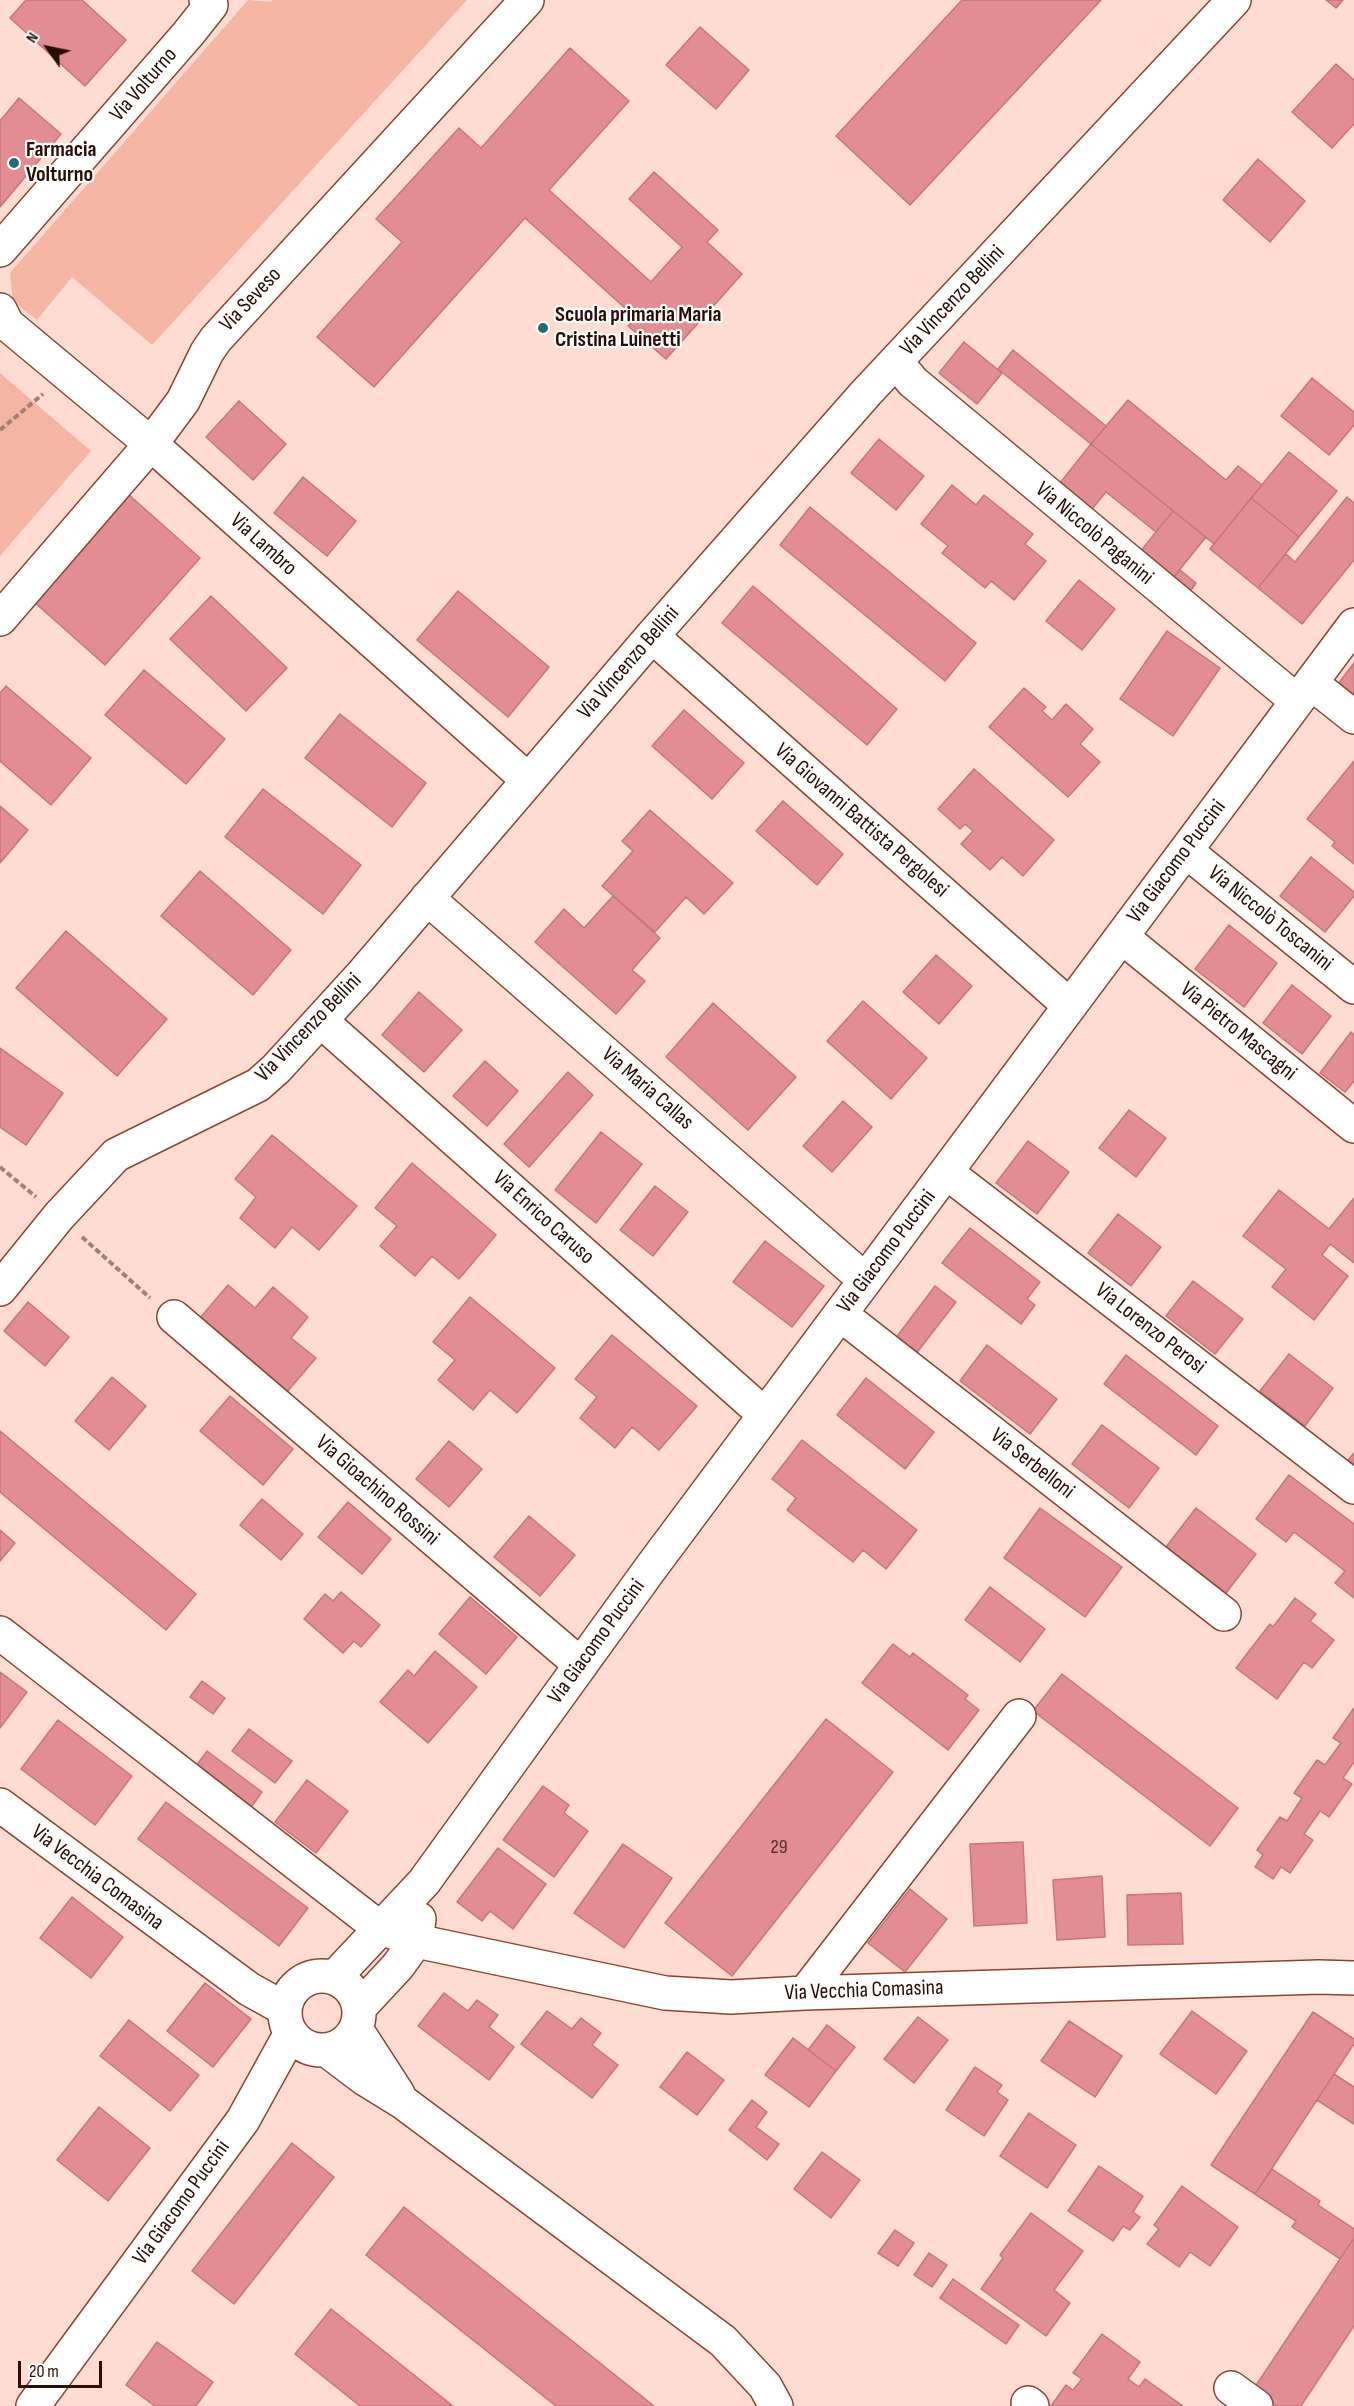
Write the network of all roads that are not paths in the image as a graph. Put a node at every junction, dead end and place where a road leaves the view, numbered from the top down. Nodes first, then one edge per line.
1 (206, 0) edge
2 (527, 0) edge
3 (1234, 0) edge
4 (0, 249) edge
5 (0, 310) edge
6 (896, 362) junction
7 (151, 444) junction
8 (0, 619) edge
9 (1354, 625) edge
10 (652, 636) junction
11 (1304, 692) junction
12 (1354, 717) edge
13 (528, 780) junction
14 (1186, 850) junction
15 (428, 898) junction
16 (1122, 937) junction
17 (1354, 987) edge
18 (1070, 1006) junction
19 (321, 1021) junction
20 (1354, 1126) edge
21 (946, 1172) junction
22 (865, 1280) junction
23 (0, 1289) edge
24 (840, 1314) junction
25 (174, 1317) road end
26 (765, 1415) junction
27 (1354, 1487) edge
28 (1224, 1614) dead end
29 (0, 1633) edge
30 (581, 1665) junction
31 (1019, 1716) dead end
32 (0, 1805) edge
33 (424, 1882) junction
34 (382, 1928) junction
35 (416, 1941) junction
36 (334, 1978) junction
37 (1354, 1978) edge
38 (805, 1993) junction
39 (358, 2019) junction
40 (304, 2025) junction
41 (404, 2103) junction
42 (33, 2406) edge
43 (776, 2406) edge

1 - 4 street, Via Volturno
2 - 7 street, Via Seveso
3 - 6 street, Via Vincenzo Bellini
5 - 7 street, Via Lambro
6 - 10 street, Via Vincenzo Bellini
6 - 11 street, Via Niccolò Paganini
7 - 8 street, Via Seveso
7 - 13 street, Via Lambro
9 - 11 street, Via Giacomo Puccini
10 - 13 street, Via Vincenzo Bellini
10 - 18 street, Via Giovanni Battista Pergolesi
11 - 12 street, Via Niccolò Paganini
11 - 14 street, Via Giacomo Puccini
13 - 15 street, Via Vincenzo Bellini
14 - 16 street, Via Giacomo Puccini
14 - 17 street, Via Niccolò Toscanini
15 - 19 street, Via Vincenzo Bellini
15 - 22 street, Via Maria Callas
16 - 18 street, Via Giacomo Puccini
16 - 20 street, Via Pietro Mascagni
18 - 21 street, Via Giacomo Puccini
19 - 23 street, Via Vincenzo Bellini
19 - 26 street, Via Enrico Caruso
21 - 22 street, Via Giacomo Puccini
21 - 27 street, Via Lorenzo Perosi
22 - 24 street, Via Giacomo Puccini
24 - 26 street, Via Giacomo Puccini
24 - 28 street, Via Serbelloni
25 - 30 street, Via Gioachino Rossini
26 - 30 street, Via Giacomo Puccini
29 - 34 street, Via Vecchia Comasina
30 - 33 street, Via Giacomo Puccini
31 - 38 street
32 - 40 street, Via Vecchia Comasina
33 - 34 street, Via Giacomo Puccini
33 - 35 street, Via Giacomo Puccini
34 - 35 street, Via Vecchia Comasina
34 - 36 street, Via Giacomo Puccini
35 - 38 street, Via Vecchia Comasina
35 - 39 street, Via Giacomo Puccini
36 - 39 street
36 - 40 street
37 - 38 street, Via Vecchia Comasina
39 - 40 street
39 - 41 street, Via Vecchia Comasina
40 - 41 street, Via Vecchia Comasina
40 - 42 street, Via Giacomo Puccini
41 - 43 street, Via Vecchia Comasina

